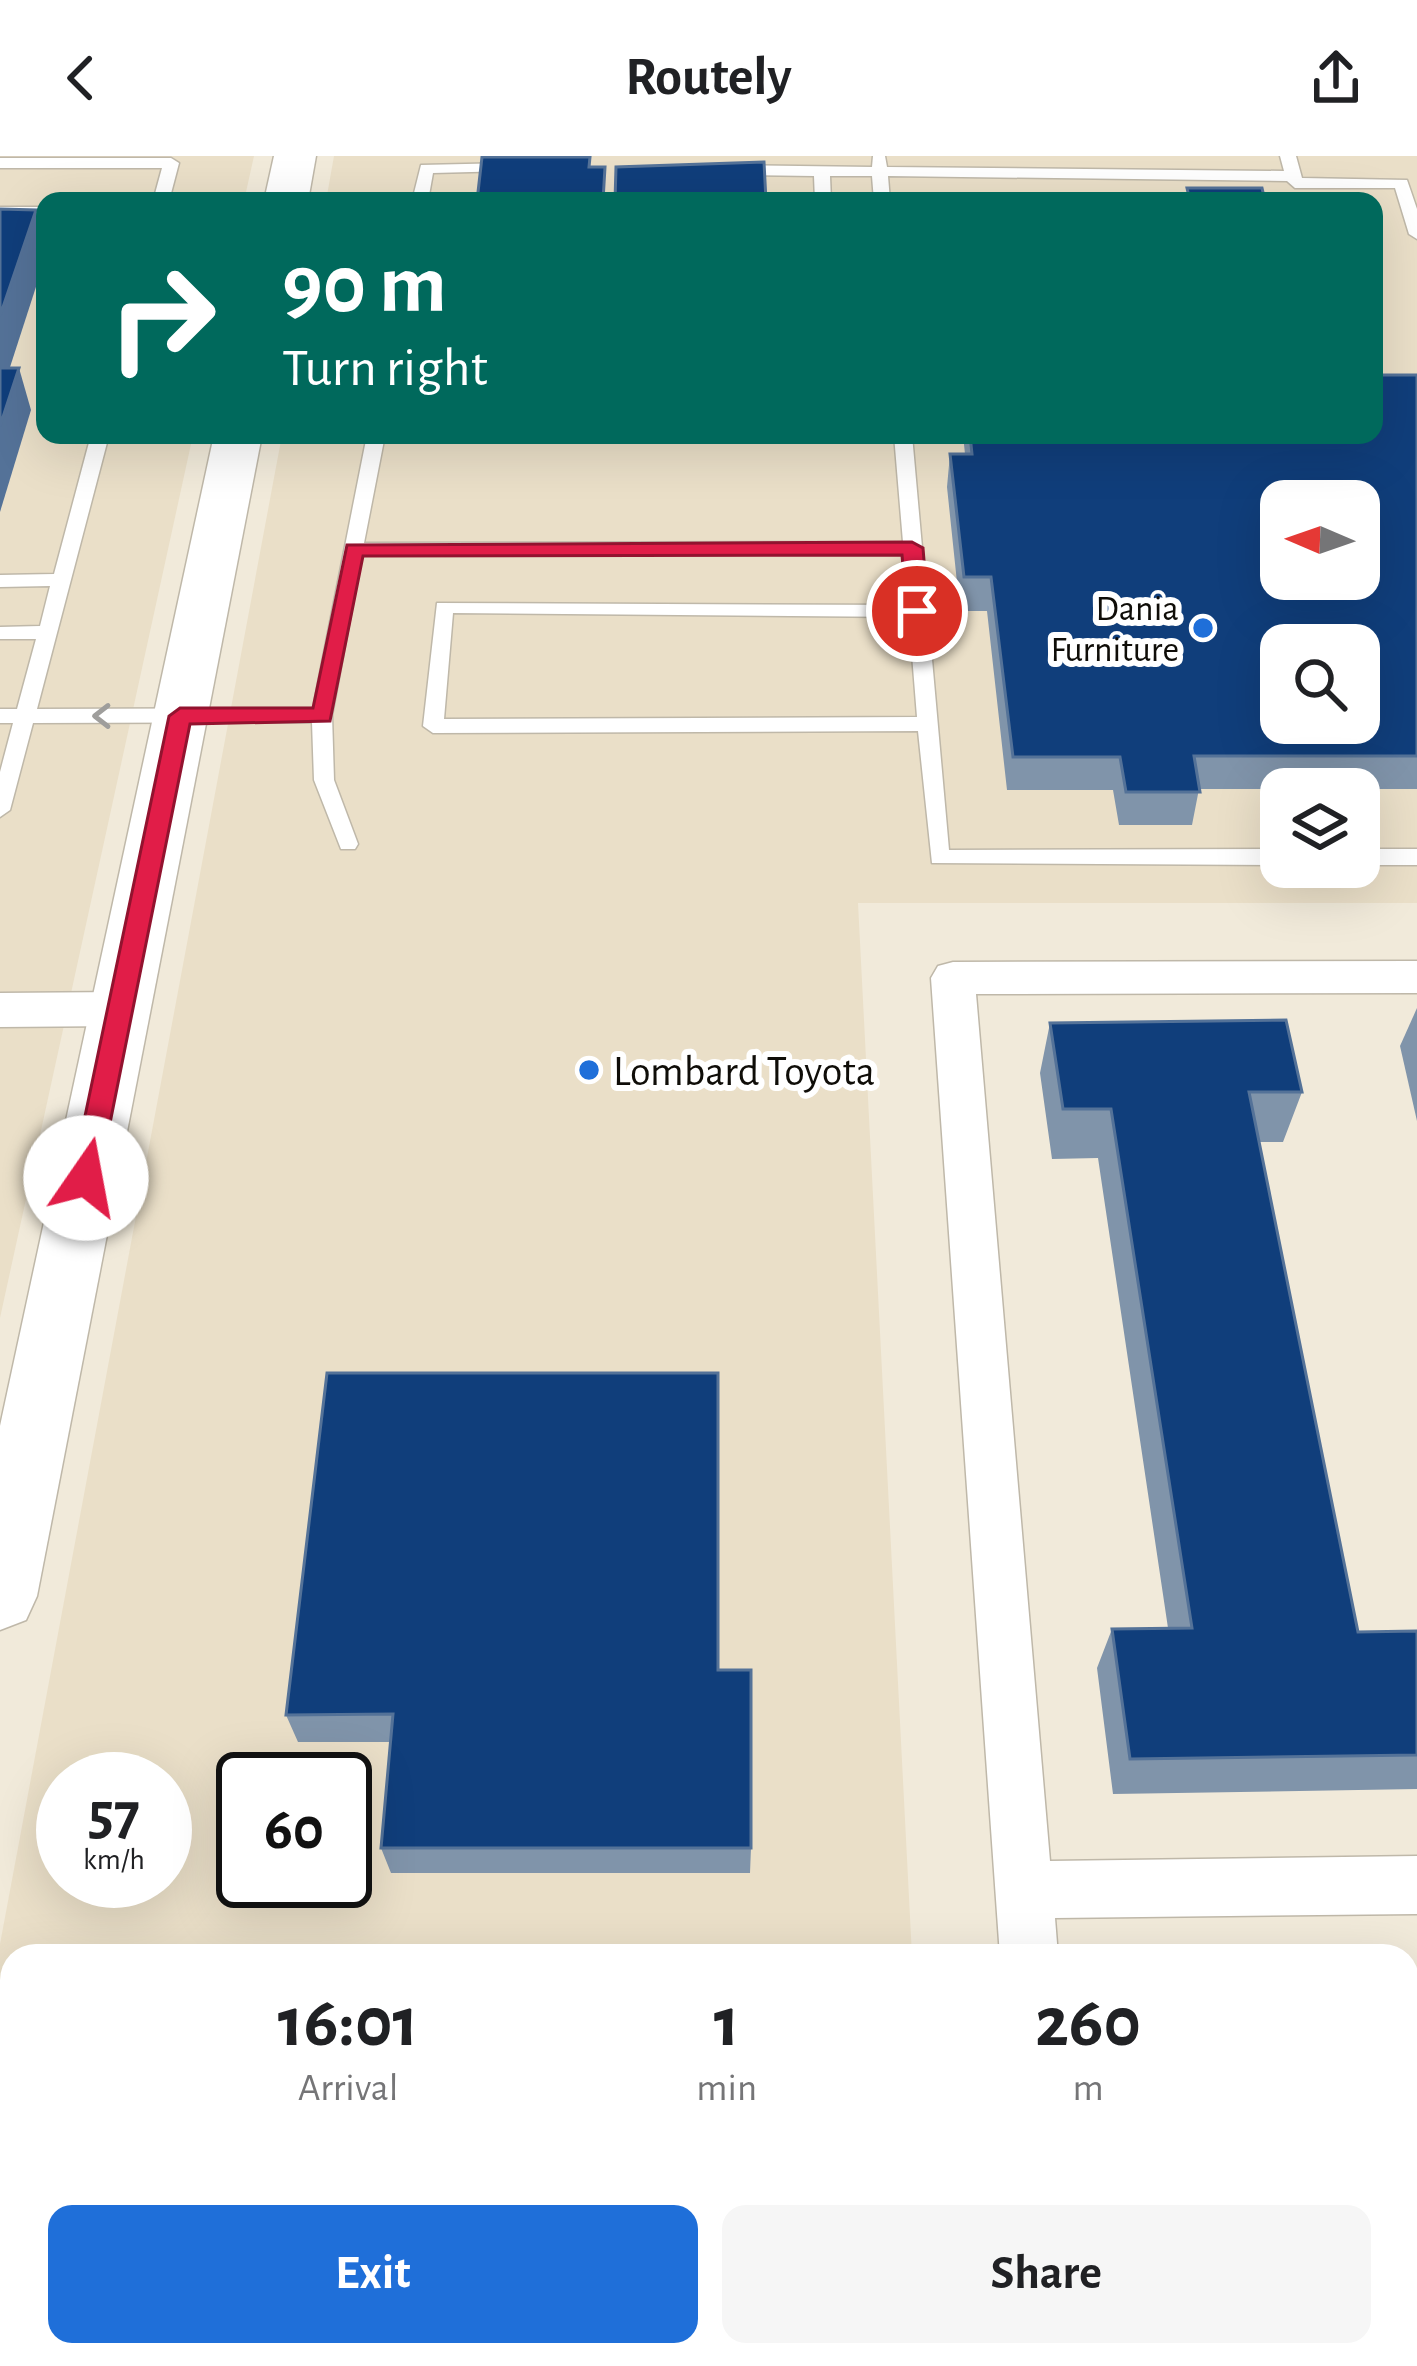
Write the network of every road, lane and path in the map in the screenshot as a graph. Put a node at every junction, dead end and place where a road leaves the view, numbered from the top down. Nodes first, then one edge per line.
1 (295, 156) edge
2 (1288, 156) edge
3 (0, 163) edge
4 (879, 164) edge
5 (521, 167) edge
6 (706, 169) edge
7 (822, 171) junction
8 (1294, 179) junction
9 (163, 192) edge
10 (288, 192) edge
11 (422, 192) edge
12 (823, 192) edge
13 (1298, 192) edge
14 (0, 212) edge
15 (36, 212) edge
16 (1417, 234) edge
17 (98, 444) edge
18 (236, 444) edge
19 (374, 444) edge
20 (904, 444) edge
21 (912, 548) junction
22 (354, 549) junction
23 (62, 580) junction
24 (0, 581) edge
25 (917, 611) junction
26 (47, 632) junction
27 (0, 633) edge
28 (322, 715) junction
29 (0, 716) edge
30 (25, 716) junction
31 (180, 716) junction
32 (927, 724) junction
33 (0, 810) edge
34 (348, 844) dead end
35 (1260, 857) edge
36 (1380, 857) edge
37 (1417, 857) edge
38 (1417, 976) edge
39 (0, 1010) edge
40 (120, 1010) junction
41 (0, 1596) edge
42 (1417, 1886) edge
43 (1024, 1890) junction
44 (1028, 1944) edge

1 - 10 main road
2 - 8 lane
3 - 9 lane
4 - 7 lane
4 - 8 lane
5 - 11 lane
6 - 7 lane
7 - 12 lane
8 - 13 lane
8 - 16 lane
14 - 15 lane
17 - 23 lane
18 - 31 main road
19 - 22 lane
20 - 21 lane
21 - 22 lane
21 - 25 lane
22 - 28 lane
23 - 24 lane
23 - 26 lane
25 - 32 lane
25 - 32 lane
26 - 27 lane
26 - 30 lane
28 - 31 lane
28 - 34 lane
29 - 30 lane
31 -> 30 lane
30 - 33 lane
31 - 40 main road
32 - 35 lane
36 - 37 lane
38 - 43 street
39 - 40 street
40 - 41 main road
42 - 43 street
43 - 44 street

